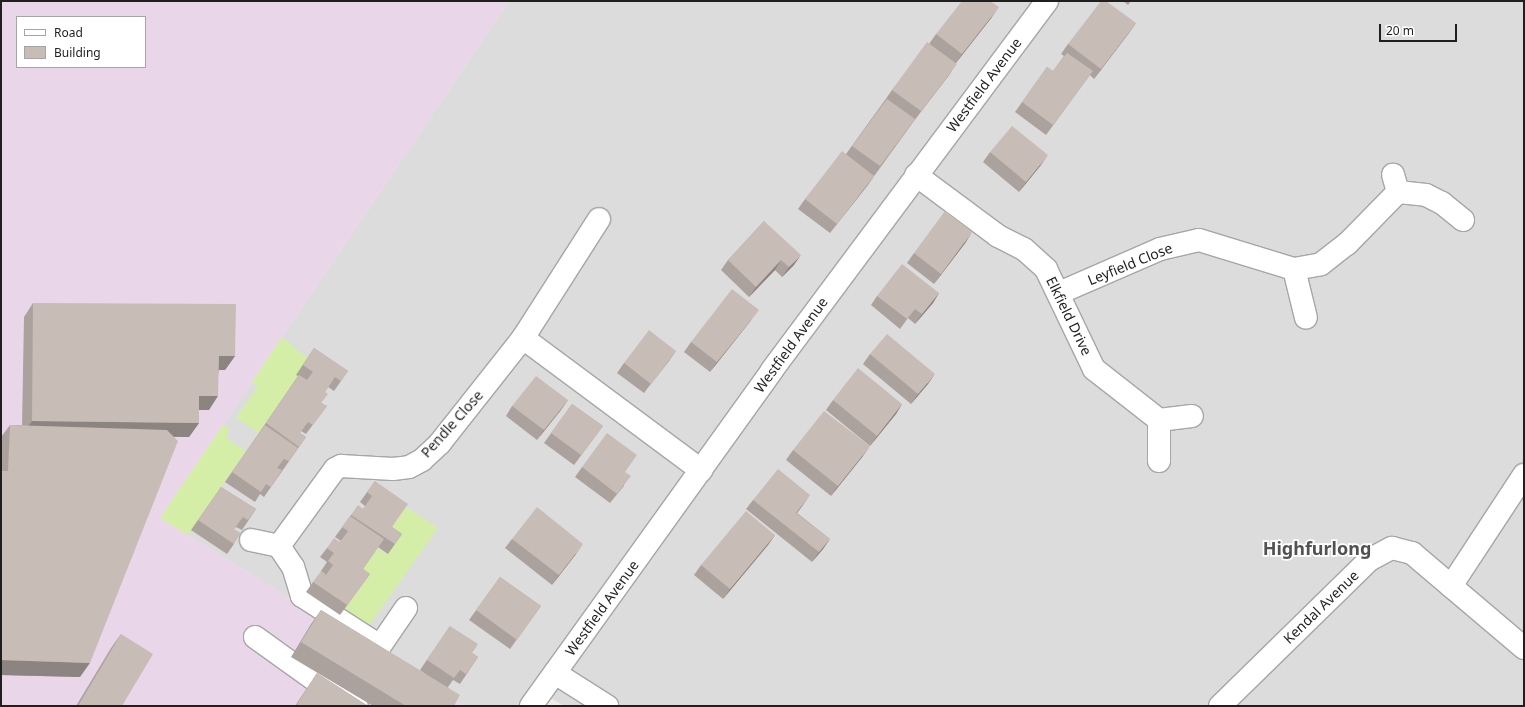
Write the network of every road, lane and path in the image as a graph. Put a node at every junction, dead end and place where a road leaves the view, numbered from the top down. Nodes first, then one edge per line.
1 (1047, 1) edge
2 (916, 175) junction
3 (598, 218) dead end
4 (1463, 220) dead end
5 (1294, 269) junction
6 (1059, 293) junction
7 (1306, 318) dead end
8 (523, 338) junction
9 (1192, 416) dead end
10 (1159, 420) junction
11 (1159, 461) dead end
12 (701, 470) junction
13 (1524, 475) edge
14 (251, 540) dead end
15 (279, 546) junction
16 (1451, 586) junction
17 (406, 608) dead end
18 (255, 637) dead end
19 (1524, 648) edge
20 (555, 672) junction
21 (536, 699) edge
22 (357, 706) edge
23 (607, 706) edge
24 (1220, 706) edge

1 - 2 street, Westfield Avenue
2 - 6 street, Elkfield Drive
2 - 12 street, Westfield Avenue
3 - 8 street, Pendle Close
4 - 5 street, Leyfield Close
5 - 6 street, Leyfield Close
5 - 7 street
6 - 10 street, Elkfield Drive
8 - 12 street
8 - 15 street, Pendle Close
9 - 10 street
10 - 11 street
12 - 20 street, Westfield Avenue
13 - 16 street
14 - 15 street
15 - 17 street
16 - 19 street, Kendal Avenue
16 - 24 street, Kendal Avenue
18 - 22 street
20 - 21 street, Westfield Avenue
20 - 23 street

